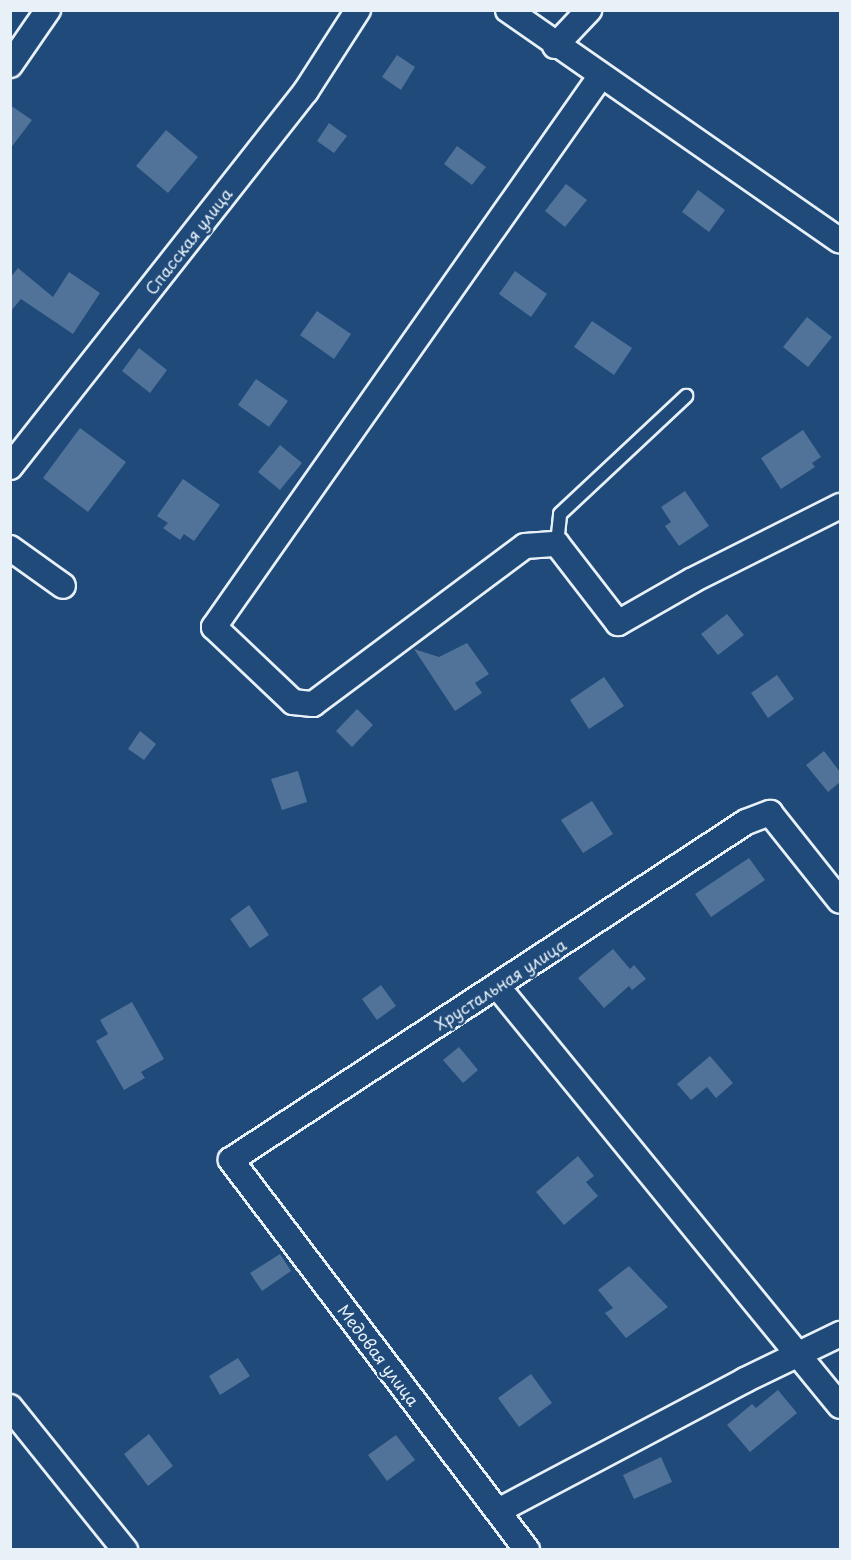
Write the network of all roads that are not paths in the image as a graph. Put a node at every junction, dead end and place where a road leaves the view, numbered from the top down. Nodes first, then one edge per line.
1 (48, 10) edge
2 (358, 10) edge
3 (508, 10) edge
4 (589, 10) edge
5 (555, 46) junction
6 (10, 65) edge
7 (600, 77) junction
8 (840, 241) edge
9 (686, 396) dead end
10 (10, 467) edge
11 (840, 506) edge
12 (557, 544) junction
13 (10, 548) edge
14 (63, 586) dead end
15 (840, 901) edge
16 (497, 986) junction
17 (231, 1160) joint
18 (840, 1334) edge
19 (800, 1355) junction
20 (840, 1406) edge
21 (10, 1407) edge
22 (498, 1511) junction
23 (124, 1550) edge
24 (527, 1550) edge

1 - 6 street
2 - 10 street, Спасская улица
3 - 5 street
4 - 5 street
5 - 7 street
7 - 8 street
7 - 12 street
9 - 12 lane
11 - 12 street
13 - 14 street
15 - 16 street, Хрустальная улица
16 - 17 street, Хрустальная улица
16 - 19 street
17 - 22 street, Медовая улица
18 - 19 street
19 - 20 street
19 - 22 street
21 - 23 street
22 - 24 street, Медовая улица

